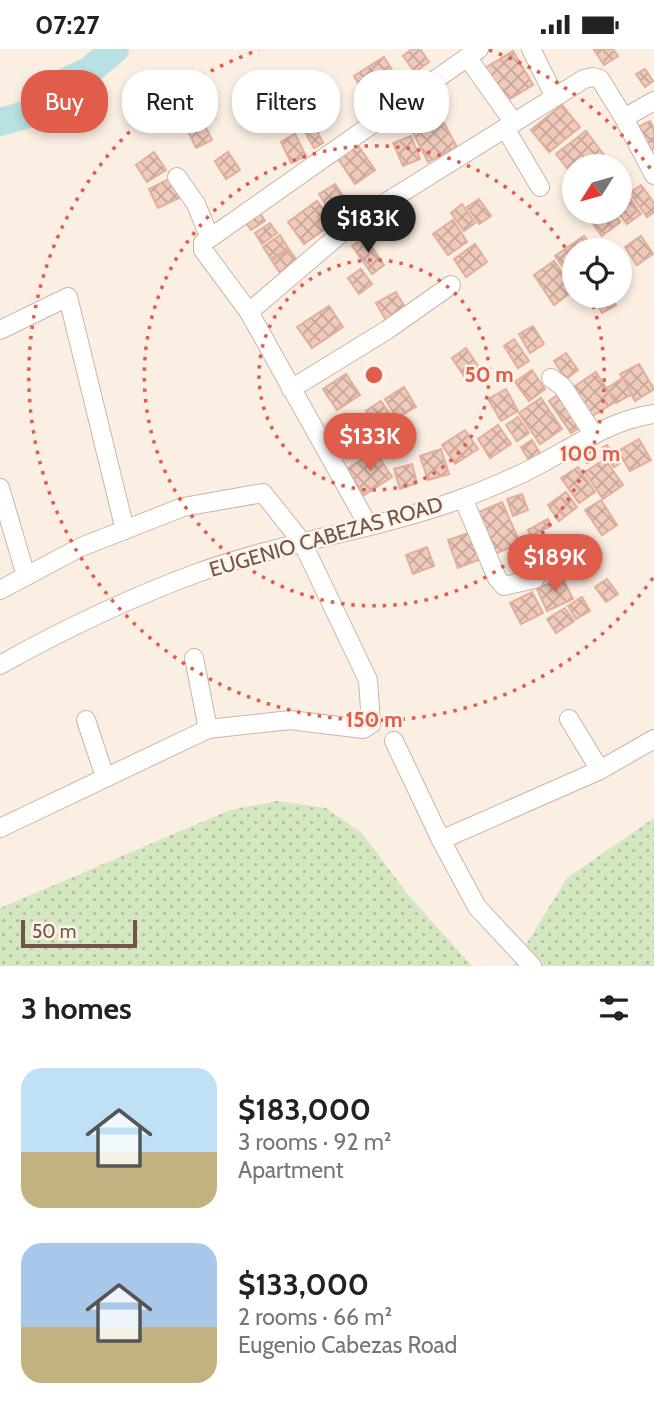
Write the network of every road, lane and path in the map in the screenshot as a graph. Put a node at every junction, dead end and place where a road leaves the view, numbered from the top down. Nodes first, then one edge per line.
1 (531, 49) edge
2 (473, 53) edge
3 (555, 97) junction
4 (654, 101) edge
5 (624, 118) junction
6 (509, 126) junction
7 (654, 175) edge
8 (177, 177) dead end
9 (541, 187) dead end
10 (209, 236) junction
11 (450, 285) dead end
12 (249, 312) junction
13 (0, 330) edge
14 (551, 378) dead end
15 (291, 389) junction
16 (654, 414) edge
17 (594, 435) junction
18 (0, 488) edge
19 (463, 498) junction
20 (369, 525) junction
21 (125, 530) junction
22 (302, 542) junction
23 (26, 576) junction
24 (536, 579) dead end
25 (0, 590) edge
26 (194, 658) dead end
27 (0, 665) edge
28 (569, 719) dead end
29 (86, 720) dead end
30 (208, 729) junction
31 (654, 739) edge
32 (394, 741) dead end
33 (600, 770) junction
34 (105, 777) junction
35 (0, 828) edge
36 (441, 840) junction
37 (532, 966) edge

1 - 3 street
2 - 6 street
2 - 10 street
3 - 5 street
3 - 6 street
4 - 5 street
5 - 7 street
6 - 9 street
6 - 12 street
8 - 10 street
10 - 12 street
11 - 15 street
12 - 15 street
13 - 21 street
14 - 17 street
15 - 20 street
16 - 17 street, EUGENIO CABEZAS ROAD
17 - 19 street, EUGENIO CABEZAS ROAD
18 - 23 street
19 - 20 street, EUGENIO CABEZAS ROAD
19 - 24 street
20 - 22 street, EUGENIO CABEZAS ROAD
21 - 22 street
21 - 23 street
22 - 27 street, EUGENIO CABEZAS ROAD
22 - 30 street
23 - 25 street
26 - 30 street
28 - 33 street
29 - 34 street
30 - 34 street
31 - 33 street
32 - 36 street
33 - 36 street
34 - 35 street
36 - 37 street

